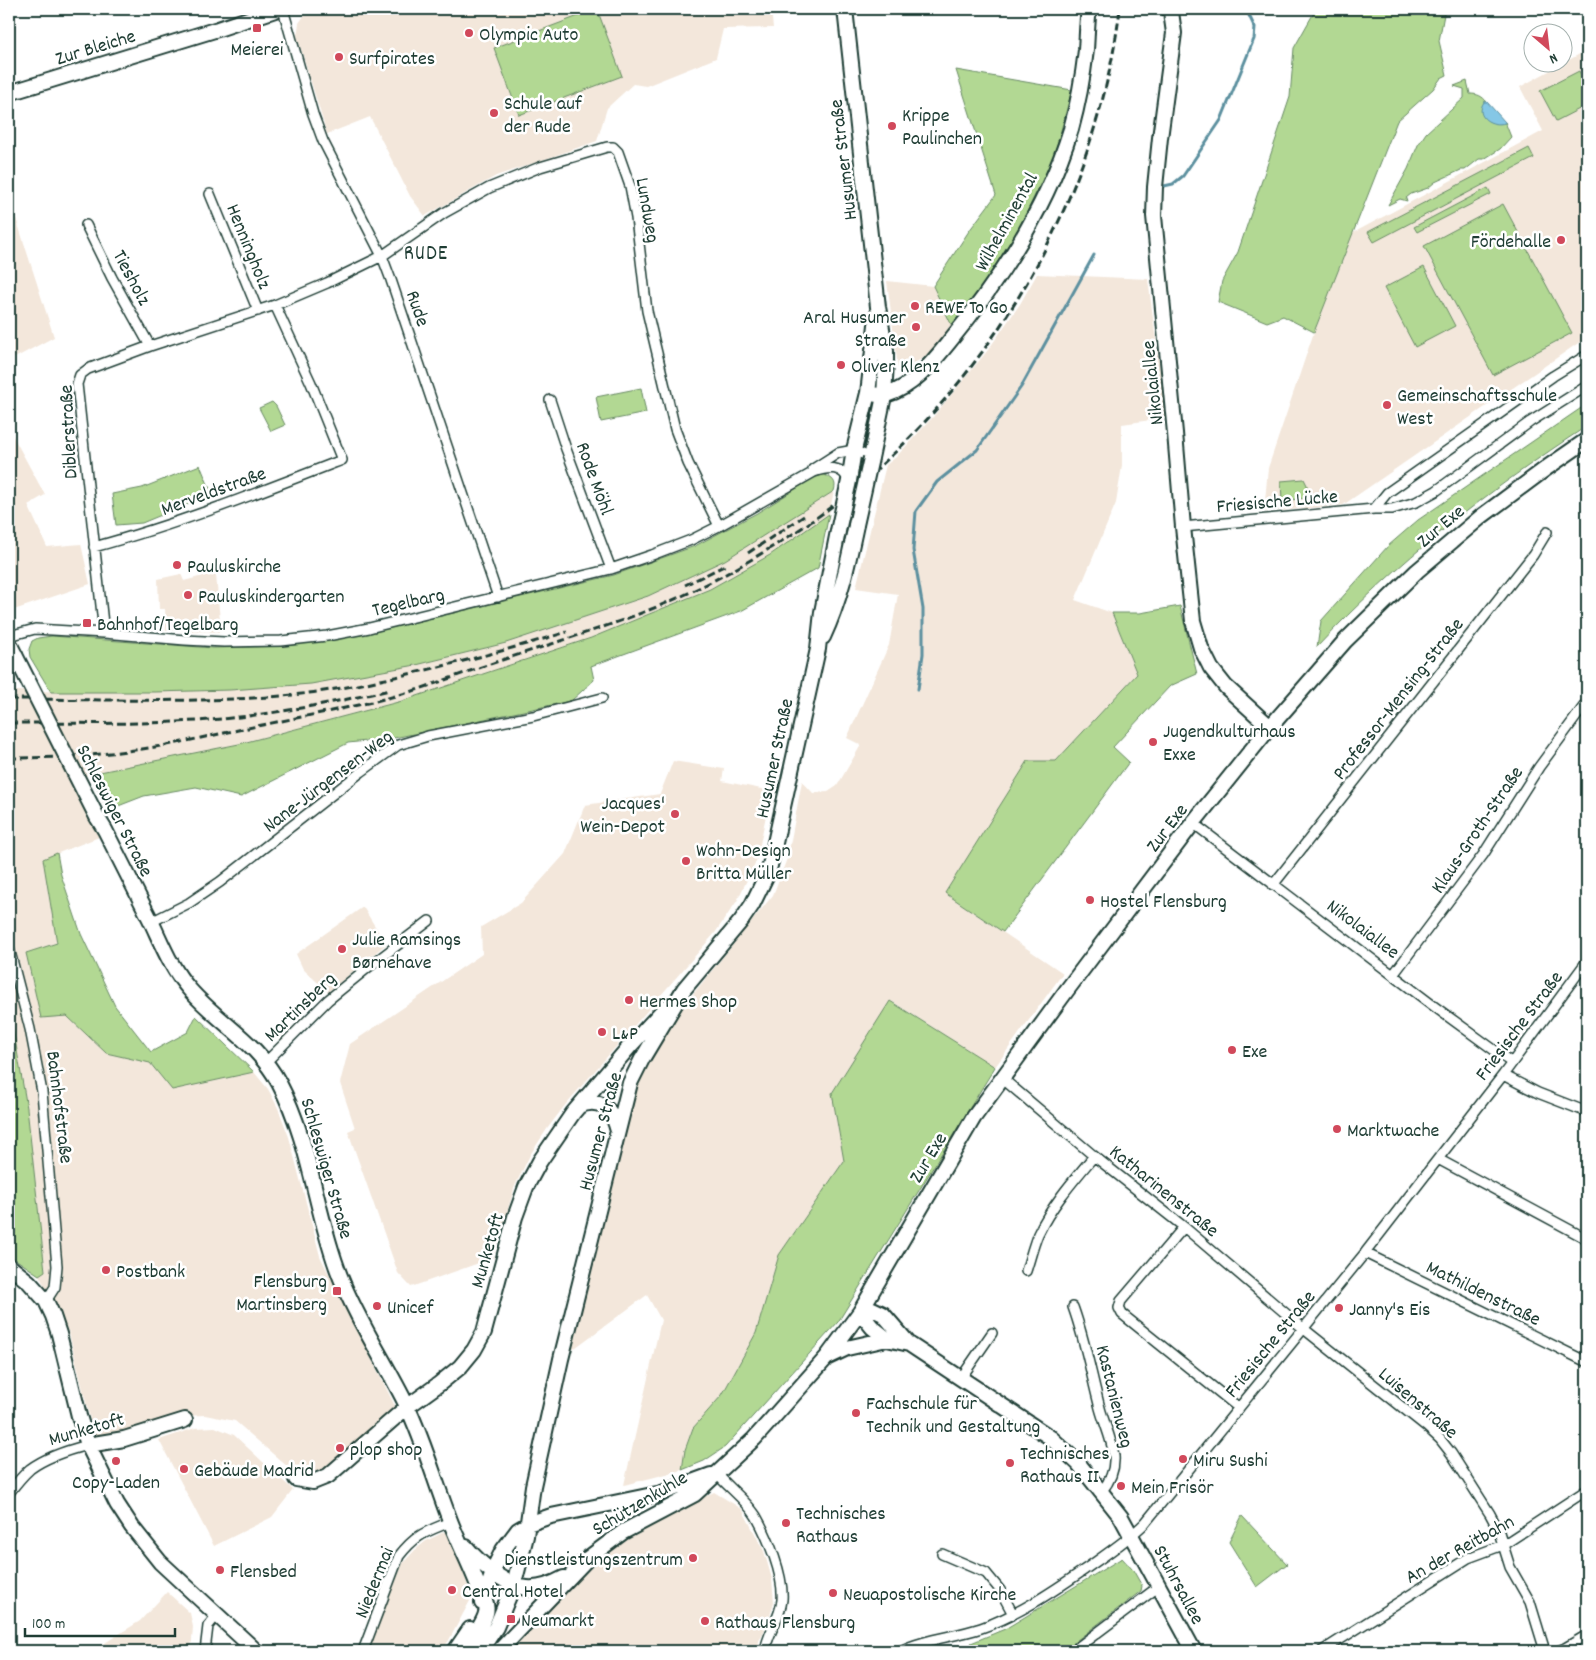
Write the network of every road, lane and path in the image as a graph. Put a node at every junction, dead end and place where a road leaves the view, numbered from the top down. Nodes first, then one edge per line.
1 (278, 9) edge
2 (283, 9) edge
3 (845, 9) edge
4 (1090, 9) edge
5 (1168, 9) edge
6 (9, 93) edge
7 (210, 194) dead end
8 (86, 225) dead end
9 (382, 256) junction
10 (275, 305) junction
11 (878, 306) junction
12 (258, 311) junction
13 (150, 346) junction
14 (1587, 355) edge
15 (1587, 386) edge
16 (868, 393) junction
17 (884, 396) junction
18 (550, 400) dead end
19 (1587, 440) edge
20 (854, 450) junction
21 (872, 458) junction
22 (849, 481) junction
23 (793, 484) junction
24 (1374, 509) junction
25 (719, 526) junction
26 (1183, 527) junction
27 (1547, 532) dead end
28 (94, 547) junction
29 (611, 568) junction
30 (498, 597) junction
31 (104, 633) junction
32 (9, 636) edge
33 (12, 649) edge
34 (818, 649) junction
35 (602, 698) dead end
36 (1587, 702) edge
37 (1270, 727) junction
38 (1193, 823) junction
39 (1273, 884) junction
40 (429, 921) dead end
41 (151, 922) junction
42 (9, 948) edge
43 (1587, 961) edge
44 (1393, 975) junction
45 (684, 989) junction
46 (266, 1062) junction
47 (1512, 1064) junction
48 (1503, 1075) junction
49 (1002, 1079) junction
50 (579, 1106) junction
51 (1587, 1112) edge
52 (618, 1131) junction
53 (1094, 1156) junction
54 (1438, 1159) junction
55 (1184, 1227) junction
56 (1587, 1239) edge
57 (1366, 1253) junction
58 (9, 1266) edge
59 (1026, 1271) dead end
60 (46, 1301) junction
61 (1073, 1307) dead end
62 (862, 1309) junction
63 (1304, 1329) junction
64 (992, 1333) dead end
65 (887, 1339) junction
66 (909, 1344) junction
67 (827, 1357) junction
68 (1587, 1362) edge
69 (961, 1378) junction
70 (407, 1407) junction
71 (1239, 1408) junction
72 (185, 1420) dead end
73 (88, 1445) junction
74 (717, 1474) junction
75 (296, 1479) dead end
76 (1587, 1490) edge
77 (1102, 1492) junction
78 (9, 1493) edge
79 (528, 1524) junction
80 (452, 1527) junction
81 (1132, 1535) junction
82 (1503, 1545) junction
83 (942, 1554) dead end
84 (493, 1572) junction
85 (570, 1575) junction
86 (514, 1584) junction
87 (1158, 1587) junction
88 (485, 1597) junction
89 (1013, 1614) junction
90 (217, 1615) junction
91 (1587, 1635) edge
92 (205, 1651) edge
93 (256, 1651) edge
94 (363, 1651) edge
95 (455, 1651) edge
96 (473, 1651) edge
97 (480, 1651) edge
98 (499, 1651) edge
99 (765, 1651) edge
100 (900, 1651) edge
101 (1073, 1651) edge
102 (1194, 1651) edge
103 (1322, 1651) edge
104 (1545, 1651) edge
105 (1558, 1651) edge

1 - 6 main road, Zur Bleiche
2 - 9 street, Rude
3 - 11 main road, Husumer Straße
4 - 17 main road, Wilhelminental
5 - 26 main road, Nikolaiallee
7 - 12 street, Henningholz
8 - 13 street, Tiesholz
9 - 10 street, Diblerstraße
9 - 25 street, Lundweg
9 - 30 street, Rude
10 - 12 street, Diblerstraße
10 - 28 street, Merveldstraße
11 - 16 main road, Husumer Straße
11 - 17 main road, Husumer Straße
12 - 13 street, Diblerstraße
13 - 28 street, Diblerstraße
14 - 24 street
15 - 24 street, Friesische Lücke
16 - 17 main road
16 - 20 main road, Husumer Straße
17 - 21 main road, Husumer Straße
18 - 29 street, Rode Möhl
19 - 37 main road, Zur Exe
20 - 21 street
20 - 22 main road, Husumer Straße
20 - 23 street, Tegelbarg
21 - 34 main road, Husumer Straße, bridge
22 - 23 street, Tegelbarg
22 - 34 main road, Husumer Straße, bridge
23 - 25 street, Tegelbarg
24 - 26 street, Friesische Lücke
25 - 29 street, Tegelbarg
26 - 37 main road, Nikolaiallee
27 - 39 street, Professor-Mensing-Straße
28 - 31 street, Diblerstraße
29 - 30 street, Tegelbarg
30 - 31 street, Tegelbarg
31 - 32 street, Tegelbarg
33 - 41 main road, Schleswiger Straße, bridge
34 - 45 main road, Husumer Straße
35 - 41 street, Nane-Jürgensen-Weg
36 - 44 street, Klaus-Groth-Straße
37 - 38 main road, Zur Exe
38 - 39 street, Nikolaiallee
38 - 49 main road, Zur Exe
39 - 44 street, Nikolaiallee
40 - 46 street, Martinsberg
41 - 46 main road, Schleswiger Straße
42 - 60 street, Bahnhofstraße
43 - 47 street, Friesische Straße
44 - 47 street, Nikolaiallee
45 - 50 main road, Munketoft
45 - 52 main road, Husumer Straße
46 - 70 main road, Schleswiger Straße
47 - 48 street, Friesische Straße
48 - 51 street
48 - 54 street, Friesische Straße
49 - 53 street, Katharinenstraße
49 - 62 main road, Zur Exe
50 - 52 main road
50 - 70 main road, Munketoft
52 - 79 main road, Husumer Straße
53 - 55 street, Katharinenstraße
53 - 59 street
54 - 56 street
54 - 57 street, Friesische Straße
55 - 63 street, Katharinenstraße
55 - 71 street
57 - 63 street, Friesische Straße
57 - 68 street, Mathildenstraße
58 - 60 main road
60 - 73 main road
61 - 77 street, Kastanienweg
62 - 65 main road, Schützenkuhle
62 - 66 main road, Schützenkuhle
62 - 67 main road, Schützenkuhle
63 - 71 street, Friesische Straße
63 - 82 street, Luisenstraße
64 - 69 street
65 - 66 main road, Schützenkuhle
65 - 67 main road, Schützenkuhle
66 - 69 main road, Schützenkuhle
67 - 74 main road, Schützenkuhle
69 - 77 main road, Schützenkuhle
70 - 75 main road, Munketoft
70 - 80 main road, Schleswiger Straße
71 - 81 street, Friesische Straße
72 - 73 main road, Munketoft
73 - 78 street, Munketoft
73 - 90 main road
74 - 79 main road, Schützenkuhle
74 - 85 main road, Schützenkuhle
74 - 99 street
76 - 82 street, An der Reitbahn
77 - 81 main road, Schützenkuhle
79 - 84 main road
79 - 86 main road, Husumer Straße
80 - 84 main road
80 - 88 main road
80 - 94 street, Niedermai
81 - 87 main road, Stuhrsallee
81 - 89 street, Friesische Straße
82 - 103 street, An der Reitbahn
82 - 104 street, Luisenstraße
83 - 89 street
84 - 86 main road
84 - 88 main road
85 - 86 main road
85 - 98 main road, Schützenkuhle
86 - 97 main road, Husumer Straße
87 - 101 street
87 - 102 main road, Stuhrsallee
88 - 95 main road
88 - 96 main road
89 - 100 street, Friesische Straße
90 - 92 street
90 - 93 main road
91 - 105 street

